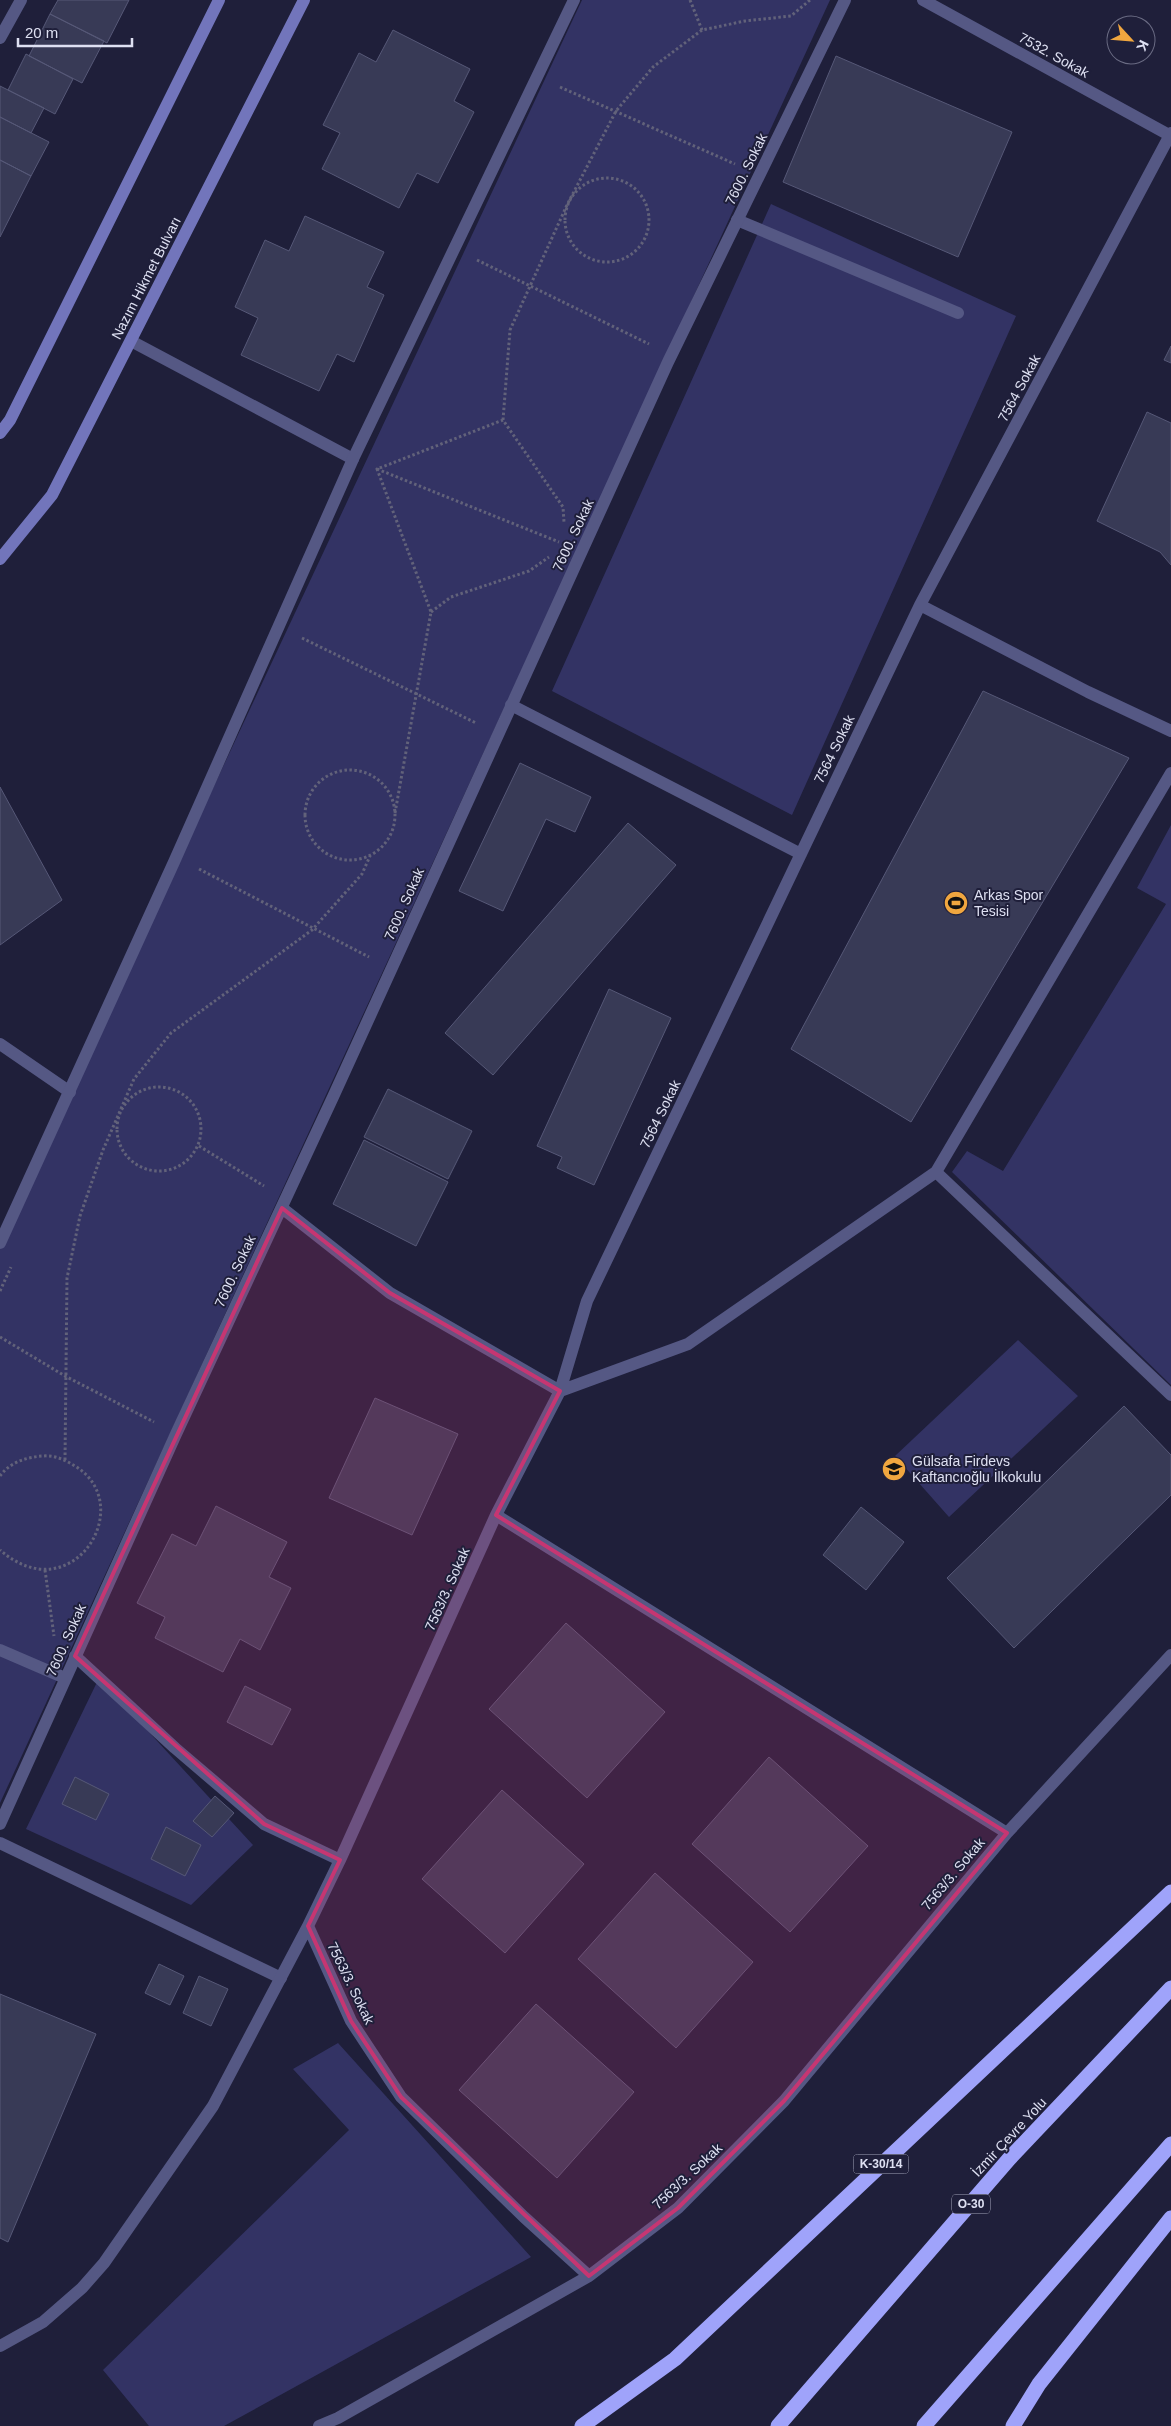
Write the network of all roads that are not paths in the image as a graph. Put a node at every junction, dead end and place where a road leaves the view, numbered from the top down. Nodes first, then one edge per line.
1 (21, 0) edge
2 (219, 0) edge
3 (304, 0) edge
4 (574, 0) edge
5 (845, 0) edge
6 (923, 0) edge
7 (0, 38) edge
8 (1171, 135) edge
9 (737, 220) junction
10 (958, 314) dead end
11 (131, 341) junction
12 (0, 433) edge
13 (354, 459) junction
14 (0, 559) edge
15 (920, 605) junction
16 (512, 705) junction
17 (1171, 731) edge
18 (1171, 773) edge
19 (801, 854) junction
20 (0, 1044) edge
21 (70, 1092) junction
22 (936, 1172) junction
23 (282, 1208) junction
24 (0, 1243) edge
25 (560, 1391) junction
26 (1171, 1395) edge
27 (496, 1515) junction
28 (0, 1650) edge
29 (1171, 1655) edge
30 (76, 1656) junction
31 (65, 1678) junction
32 (0, 1824) edge
33 (1007, 1833) junction
34 (0, 1843) edge
35 (340, 1860) junction
36 (1171, 1892) edge
37 (308, 1926) junction
38 (280, 1978) junction
39 (1171, 1988) edge
40 (1171, 2144) edge
41 (1171, 2218) edge
42 (589, 2276) junction
43 (0, 2346) edge
44 (319, 2426) edge
45 (582, 2426) edge
46 (778, 2426) edge
47 (924, 2426) edge
48 (1013, 2426) edge

1 - 7 street
2 - 12 street
3 - 11 street, Nazım Hikmet Bulvarı
4 - 13 street
5 - 9 street, 7600. Sokak
6 - 8 street, 7532. Sokak
8 - 15 street, 7564 Sokak
9 - 10 street
9 - 16 street, 7600. Sokak
11 - 13 street
11 - 14 street, Nazım Hikmet Bulvarı
13 - 21 street
15 - 17 street
15 - 19 street, 7564 Sokak
16 - 19 street
16 - 23 street, 7600. Sokak
18 - 22 street
19 - 25 street, 7564 Sokak
20 - 21 street
21 - 24 street
22 - 25 street
22 - 26 street
23 - 25 street
23 - 30 street, 7600. Sokak
25 - 27 street, 7563/3. Sokak
27 - 33 street
27 - 35 street, 7563/3. Sokak
28 - 31 street
29 - 33 street, 7563/3. Sokak
30 - 31 street, 7600. Sokak
30 - 35 street
31 - 32 street, 7600. Sokak
33 - 42 street, 7563/3. Sokak
34 - 38 street
35 - 37 street, 7563/3. Sokak
36 - 45 highway, K-30/14
37 - 38 street
37 - 42 street, 7563/3. Sokak
38 - 43 street
39 - 46 highway, İzmir Çevre Yolu / O-30
40 - 47 highway
41 - 48 highway
42 - 44 street

